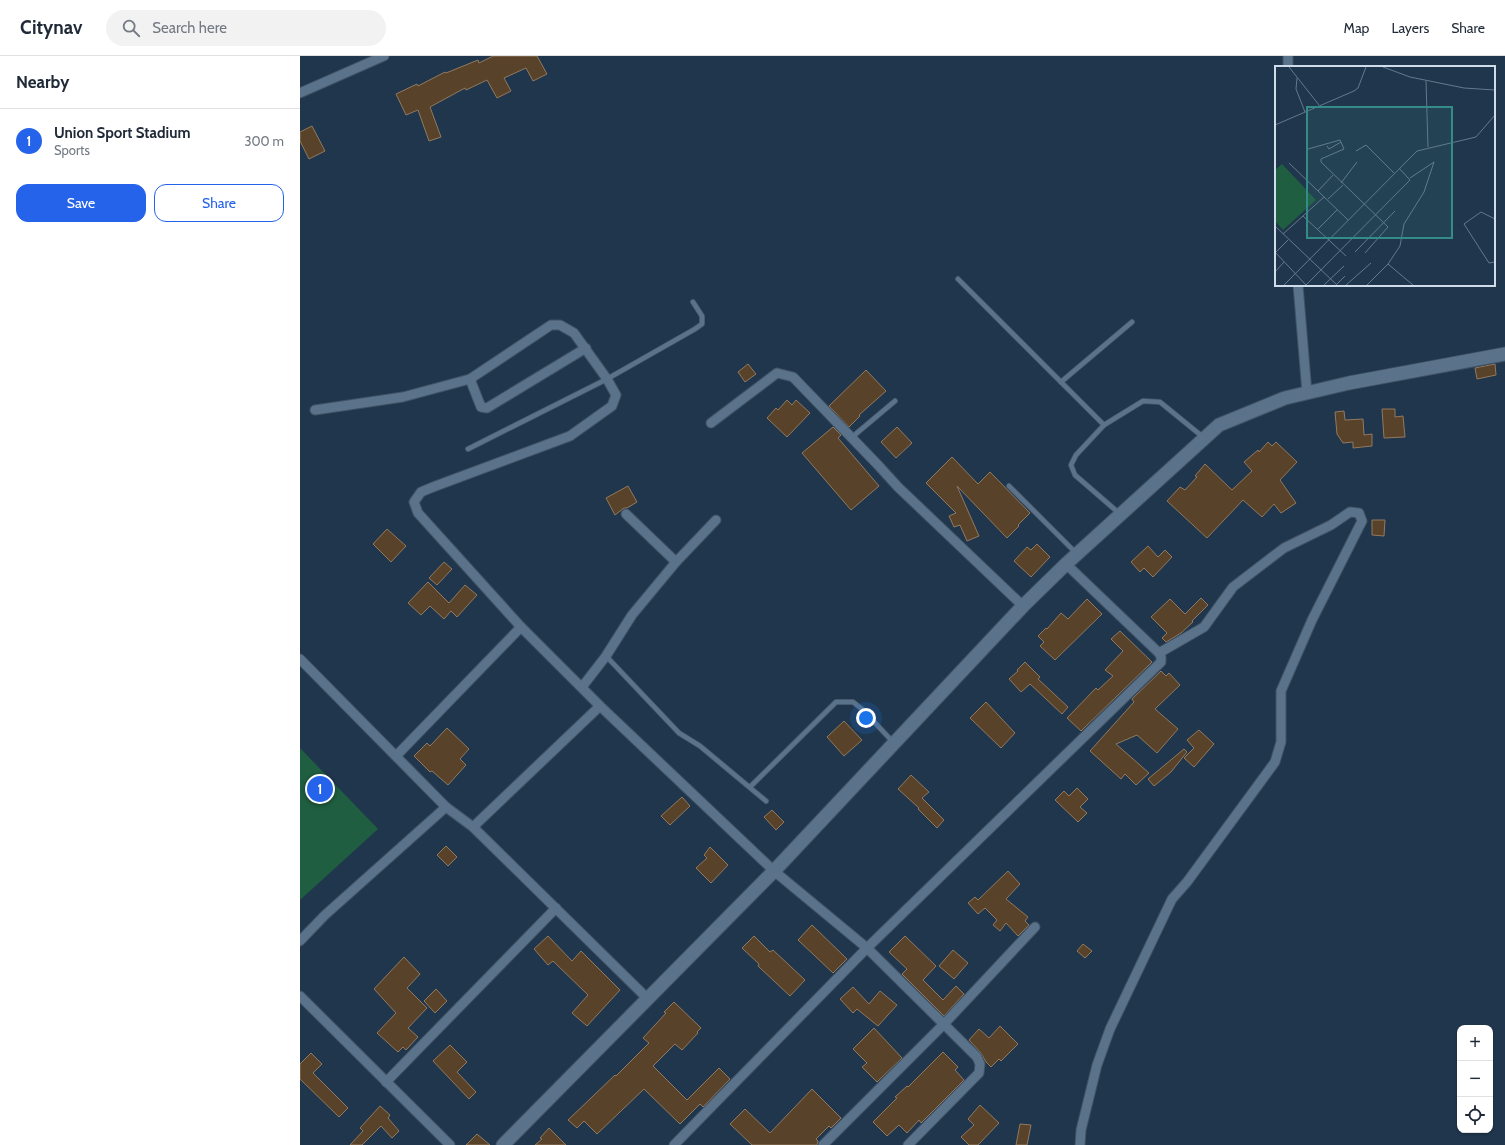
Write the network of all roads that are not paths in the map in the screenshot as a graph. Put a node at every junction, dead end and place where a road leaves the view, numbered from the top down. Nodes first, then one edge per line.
1 (384, 56) edge
2 (300, 92) edge
3 (958, 279) dead end
4 (1298, 286) edge
5 (693, 302) dead end
6 (1132, 322) dead end
7 (586, 348) junction
8 (1505, 354) edge
9 (470, 380) junction
10 (607, 380) junction
11 (1061, 382) junction
12 (1307, 393) junction
13 (895, 401) dead end
14 (315, 410) dead end
15 (711, 423) dead end
16 (1104, 425) junction
17 (851, 438) junction
18 (1205, 438) junction
19 (468, 450) dead end
20 (1009, 486) dead end
21 (626, 514) dead end
22 (1121, 515) junction
23 (716, 520) dead end
24 (1078, 555) junction
25 (676, 562) junction
26 (1066, 564) junction
27 (1023, 606) junction
28 (521, 627) junction
29 (1159, 653) junction
30 (606, 656) junction
31 (300, 659) edge
32 (582, 687) junction
33 (600, 706) junction
34 (894, 744) junction
35 (396, 756) junction
36 (750, 787) junction
37 (766, 801) dead end
38 (446, 807) junction
39 (473, 827) junction
40 (774, 871) junction
41 (556, 908) junction
42 (1035, 927) dead end
43 (300, 941) edge
44 (867, 948) junction
45 (300, 996) edge
46 (648, 999) junction
47 (944, 1024) junction
48 (386, 1082) junction
49 (450, 1145) edge
50 (503, 1145) edge
51 (674, 1145) edge
52 (823, 1145) edge
53 (908, 1145) edge
54 (1080, 1145) edge

1 - 2 street
3 - 11 lane
4 - 12 street
5 - 10 lane
6 - 11 lane
7 - 9 street
7 - 9 street
7 - 10 street
8 - 12 street
9 - 14 street
10 - 19 lane
10 - 28 street
11 - 16 lane
12 - 18 street
13 - 17 lane
15 - 17 street
16 - 18 lane
16 - 22 lane
17 - 27 street
18 - 22 street
20 - 24 lane
21 - 25 street
22 - 24 street
23 - 25 street
24 - 26 street
25 - 30 street
26 - 27 street
26 - 29 street
27 - 34 street
28 - 32 street
28 - 35 street
29 - 44 street
29 - 54 street
30 - 32 street
30 - 36 lane
31 - 35 street
32 - 33 street
33 - 39 street
33 - 40 street
34 - 36 lane
34 - 40 street
35 - 38 street
36 - 37 lane
38 - 39 street
38 - 43 street
39 - 41 street
40 - 44 street
40 - 46 street
41 - 46 street
41 - 48 street
42 - 47 street
44 - 47 street
44 - 51 street
45 - 48 street
46 - 50 street
47 - 52 street
47 - 53 street
48 - 49 street

